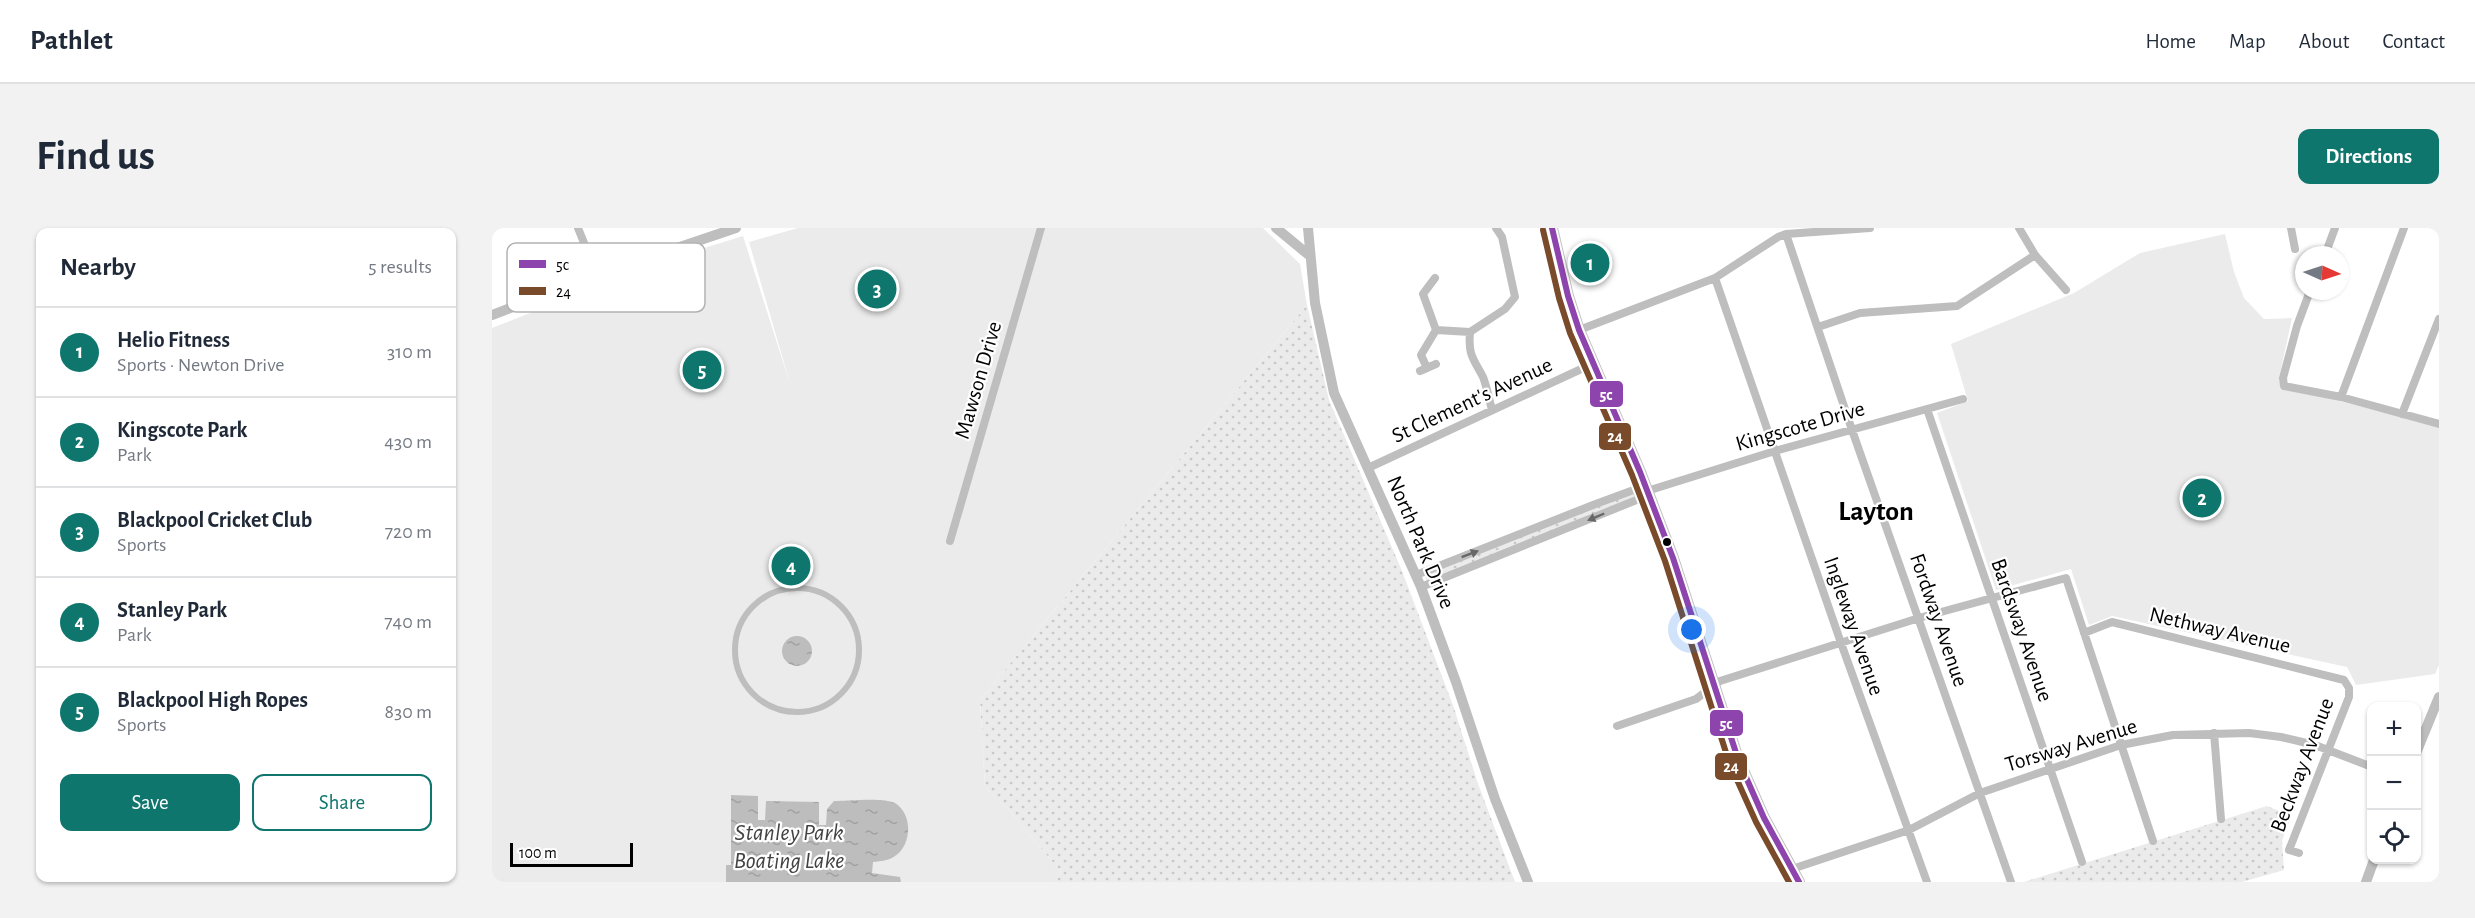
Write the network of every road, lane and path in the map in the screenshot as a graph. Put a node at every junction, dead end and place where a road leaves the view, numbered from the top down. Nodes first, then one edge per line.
1 (578, 228) edge
2 (736, 228) edge
3 (1041, 228) edge
4 (1276, 228) edge
5 (1308, 228) edge
6 (1496, 228) edge
7 (1552, 228) edge
8 (1870, 228) edge
9 (2019, 228) edge
10 (2291, 228) edge
11 (2336, 228) edge
12 (2404, 228) edge
13 (705, 232) edge
14 (1786, 234) junction
15 (584, 243) edge
16 (677, 243) edge
17 (2329, 246) edge
18 (2295, 249) dead end
19 (2035, 255) junction
20 (1310, 256) junction
21 (1435, 278) dead end
22 (1715, 278) junction
23 (2066, 290) dead end
24 (2307, 300) edge
25 (507, 309) edge
26 (492, 315) edge
27 (2439, 319) edge
28 (1818, 327) junction
29 (1436, 330) junction
30 (1579, 330) junction
31 (1470, 332) junction
32 (1592, 364) junction
33 (1428, 368) dead end
34 (2341, 397) junction
35 (1963, 399) dead end
36 (1927, 409) junction
37 (1492, 410) junction
38 (2402, 414) junction
39 (2439, 424) edge
40 (1852, 430) junction
41 (1775, 451) junction
42 (1368, 468) junction
43 (1647, 490) junction
44 (950, 541) dead end
45 (1416, 575) junction
46 (1421, 587) junction
47 (1992, 598) junction
48 (1919, 618) junction
49 (2084, 633) junction
50 (1841, 643) junction
51 (735, 649) joint
52 (2347, 683) joint
53 (1713, 686) junction
54 (2439, 697) edge
55 (1617, 726) dead end
56 (2214, 733) junction
57 (2421, 741) edge
58 (2121, 745) junction
59 (2327, 750) junction
60 (2367, 765) edge
61 (2050, 769) junction
62 (1980, 793) junction
63 (2221, 819) dead end
64 (1909, 830) junction
65 (2153, 841) dead end
66 (2299, 853) dead end
67 (2082, 862) dead end
68 (2373, 864) edge
69 (1792, 869) junction
70 (1528, 882) edge
71 (1799, 882) edge
72 (1927, 882) edge
73 (2011, 882) edge
74 (2366, 882) edge

1 - 15 street
2 - 13 street
3 - 44 street, Mawson Drive
4 - 20 street
5 - 20 street, North Park Drive
6 - 31 street
7 - 30 main road
8 - 14 street
9 - 19 street
10 - 18 street
11 - 17 street
12 - 34 street
13 - 16 street
14 - 22 street
14 - 28 street, Fordway Avenue
19 - 23 street
19 - 28 street
20 - 42 street, North Park Drive
21 - 29 street
22 - 30 street
22 - 41 street, Ingleway Avenue
24 - 34 street
25 - 26 street
27 - 38 street
28 - 40 street, Fordway Avenue
29 - 31 street
29 - 33 street
30 - 32 main road
31 - 37 street
32 - 37 street, St Clement's Avenue
32 - 43 main road
34 - 38 street
35 - 36 street, Kingscote Drive
36 - 40 street, Kingscote Drive
36 - 47 street, Bardsway Avenue
37 - 42 street, St Clement's Avenue
38 - 39 street
40 - 41 street, Kingscote Drive
40 - 48 street, Fordway Avenue
41 - 43 street, Kingscote Drive
41 - 50 street, Ingleway Avenue
42 - 45 street, North Park Drive
45 -> 43 street
43 -> 46 street
43 - 53 main road
45 - 46 street, North Park Drive
46 - 70 street, North Park Drive
47 - 48 street
47 - 49 street
47 - 61 street, Bardsway Avenue
48 - 50 street
48 - 62 street, Fordway Avenue
49 - 52 street, Nethway Avenue
49 - 58 street
50 - 53 street
50 - 64 street, Ingleway Avenue
51 - 51 street
52 - 59 street, Beckway Avenue
53 - 55 street
53 - 69 main road
54 - 57 street
56 - 58 street, Torsway Avenue
56 - 59 street, Torsway Avenue
56 - 63 street
58 - 61 street, Torsway Avenue
58 - 65 street
59 - 60 street, Torsway Avenue
59 - 66 street, Beckway Avenue
61 - 62 street, Torsway Avenue
61 - 67 street, Bardsway Avenue
62 - 64 street, Torsway Avenue
62 - 73 street, Fordway Avenue
64 - 69 street, Torsway Avenue
64 - 72 street, Ingleway Avenue
68 - 74 street
69 - 71 main road

